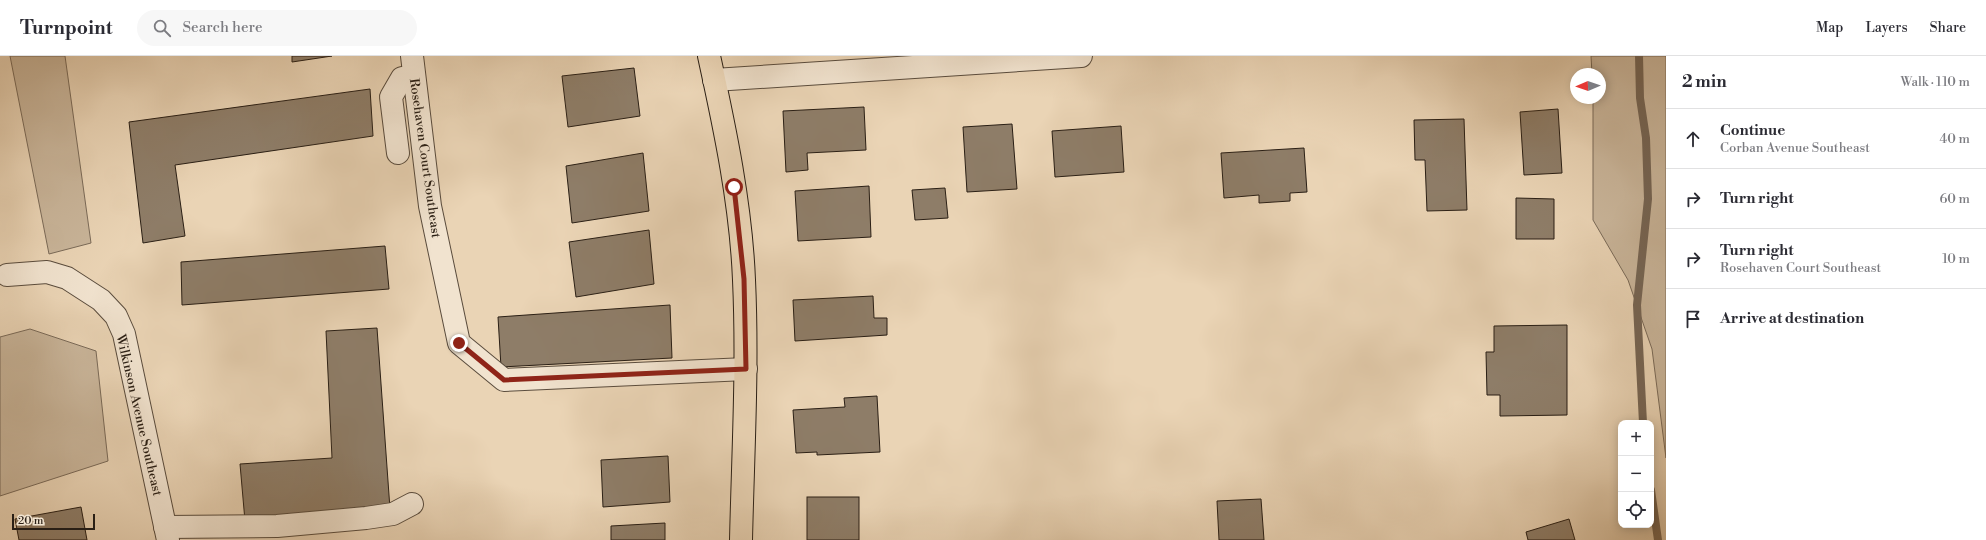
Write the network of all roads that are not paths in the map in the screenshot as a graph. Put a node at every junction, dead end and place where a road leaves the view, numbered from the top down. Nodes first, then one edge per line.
1 (709, 56) edge
2 (1081, 56) edge
3 (413, 66) edge
4 (714, 80) junction
5 (398, 153) dead end
6 (7, 275) dead end
7 (746, 369) junction
8 (412, 504) dead end
9 (166, 533) edge
10 (741, 540) edge

1 - 4 main road
2 - 4 street
3 - 5 street
3 - 7 street, Rosehaven Court Southeast
4 - 7 main road
6 - 9 street, Wilkinson Avenue Southeast
7 - 10 main road
8 - 9 street

